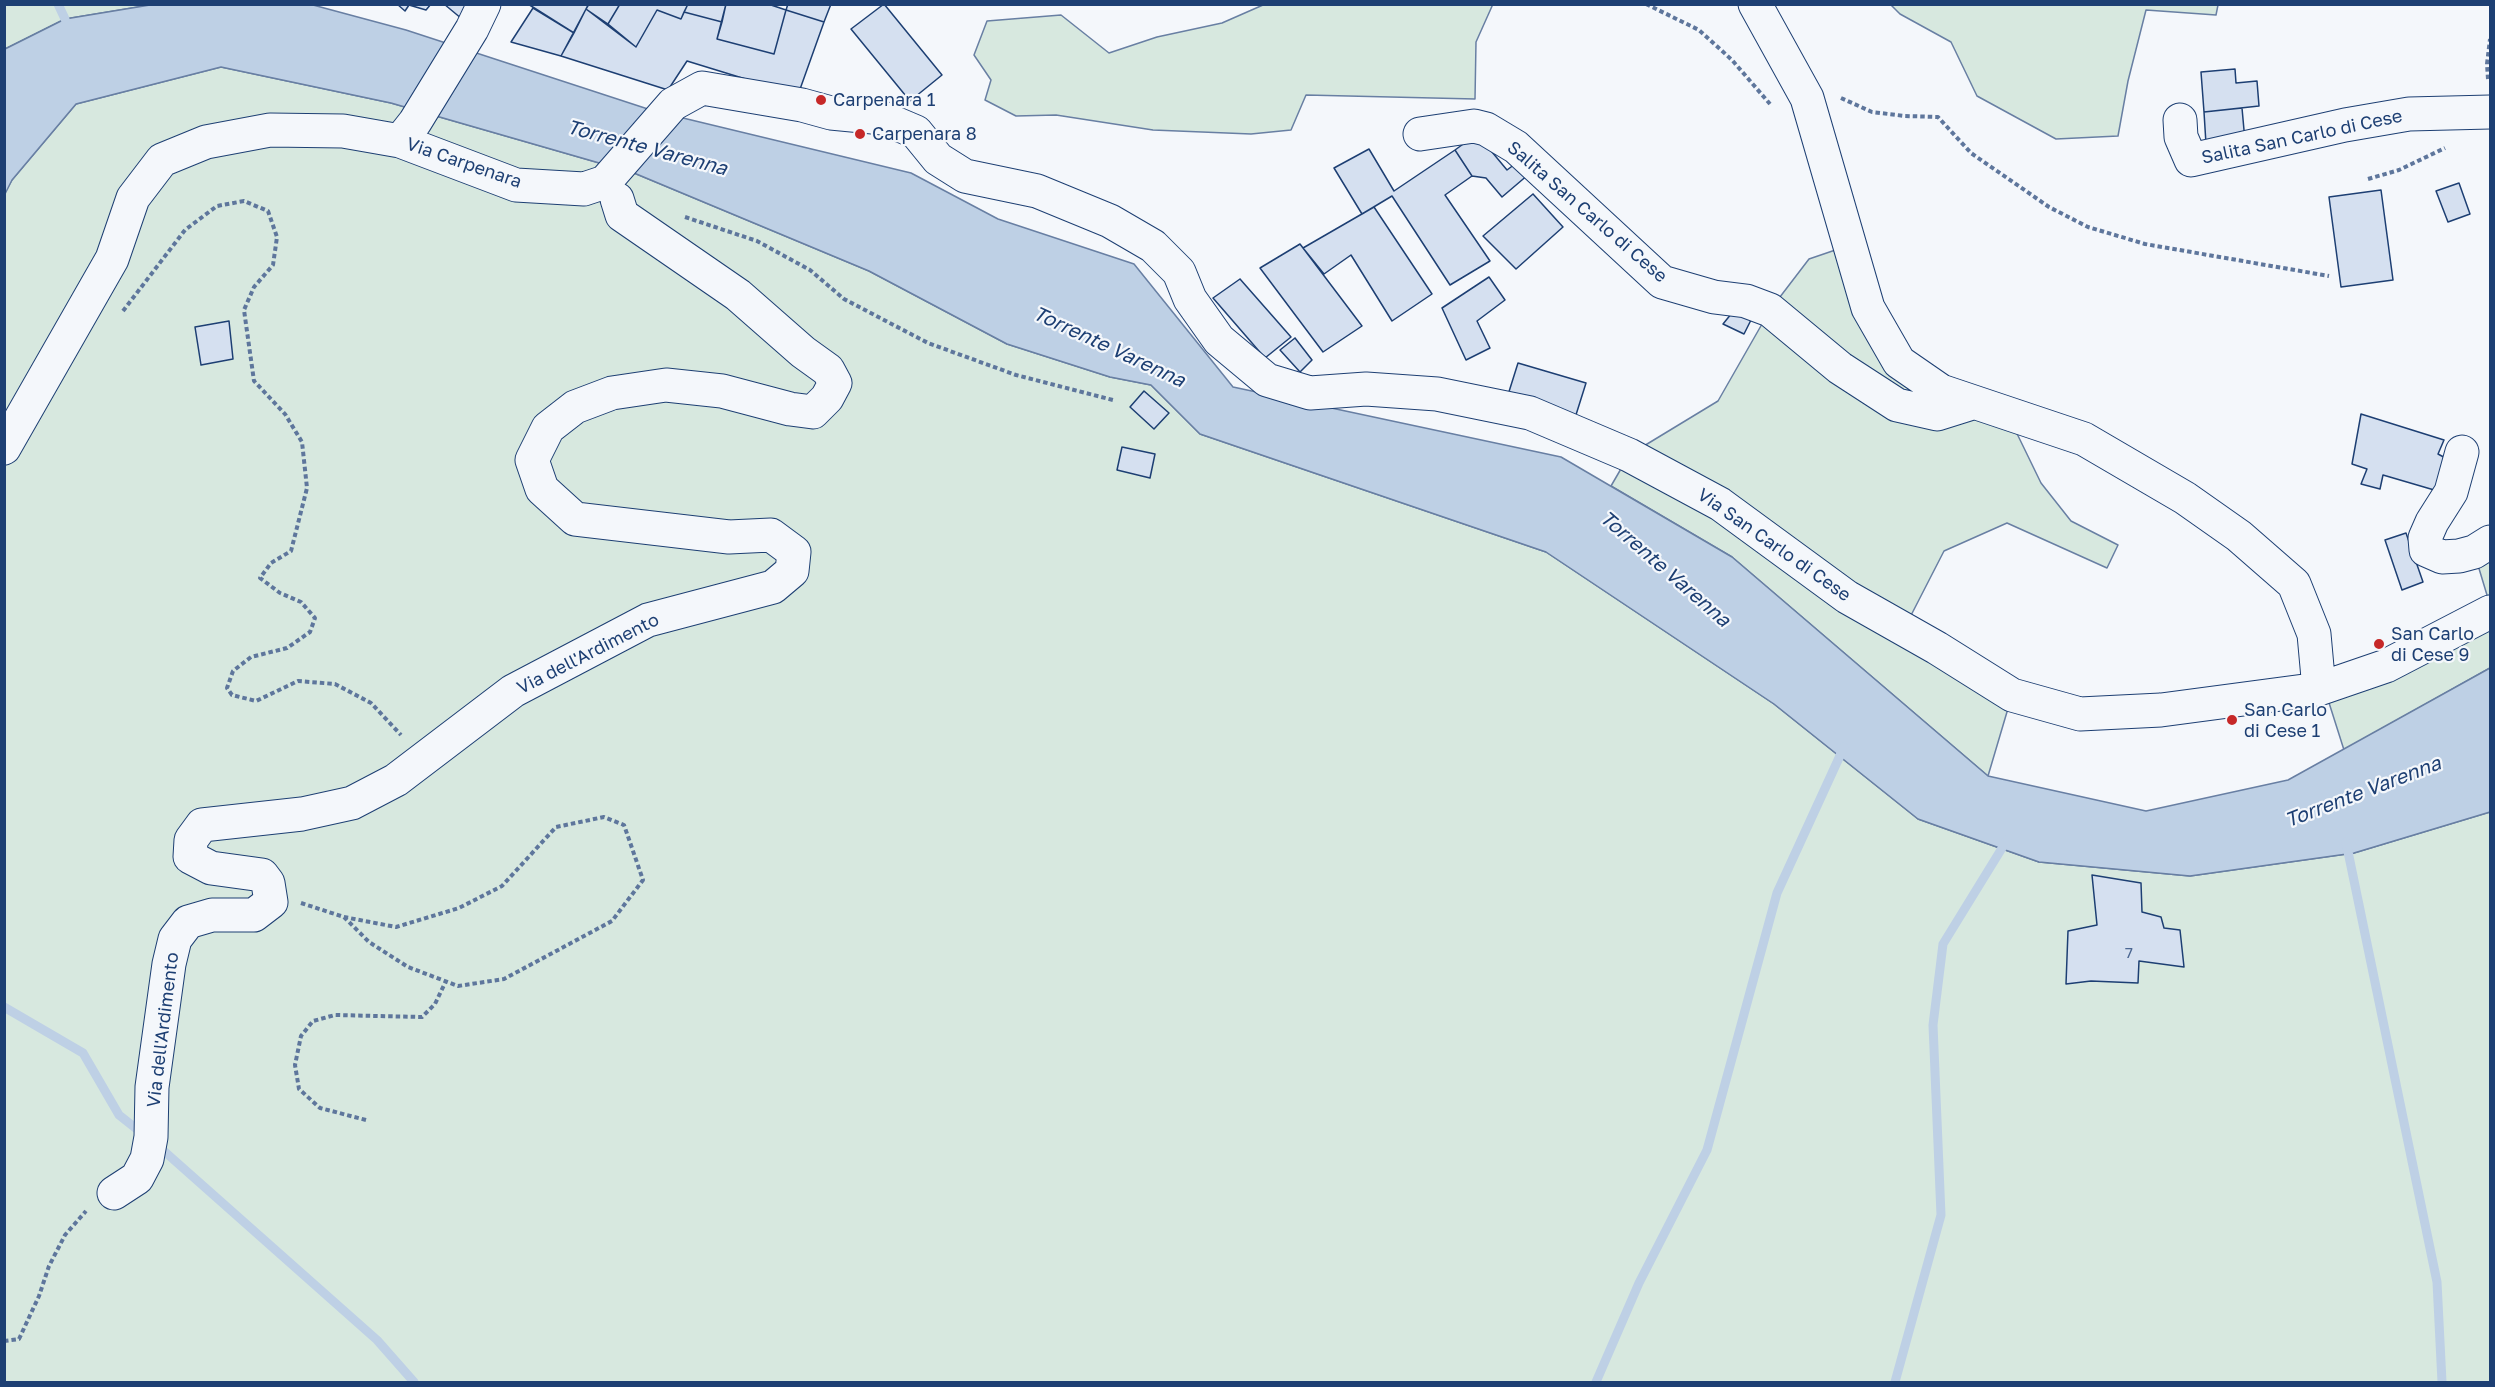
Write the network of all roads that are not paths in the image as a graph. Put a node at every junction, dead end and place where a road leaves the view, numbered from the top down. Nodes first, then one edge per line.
1 (1755, 4) edge
2 (478, 17) edge
3 (2490, 99) edge
4 (2180, 120) dead end
5 (408, 132) junction
6 (1420, 134) dead end
7 (613, 188) junction
8 (1037, 191) joint
9 (1972, 403) junction
10 (4, 448) edge
11 (2462, 452) dead end
12 (2490, 542) edge
13 (2490, 612) edge
14 (2319, 689) junction
15 (114, 1193) road end

1 - 9 street
2 - 5 street
3 - 4 street, Salita San Carlo di Cese
5 - 7 street, Via Carpenara
5 - 10 street, Via Carpenara
6 - 9 street, Salita San Carlo di Cese
7 - 8 street, Via Carpenara
7 - 15 street, Via dell'Ardimento
8 - 14 street, Via San Carlo di Cese
9 - 14 street
11 - 12 street
13 - 14 street, Via San Carlo di Cese

